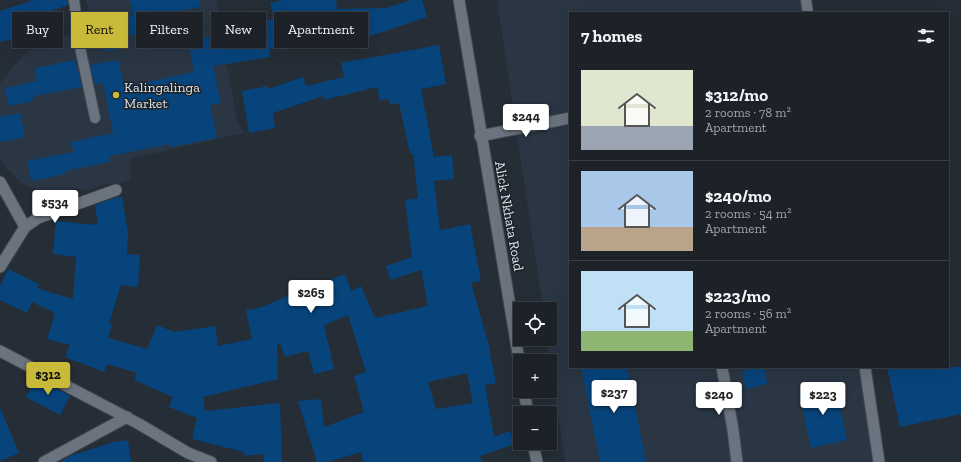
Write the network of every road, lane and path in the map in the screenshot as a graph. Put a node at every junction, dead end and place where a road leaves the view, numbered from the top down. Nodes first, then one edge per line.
1 (74, 0) edge
2 (458, 0) edge
3 (806, 0) edge
4 (808, 12) edge
5 (95, 118) dead end
6 (569, 118) edge
7 (480, 136) junction
8 (0, 182) edge
9 (116, 190) dead end
10 (25, 227) junction
11 (0, 267) edge
12 (0, 351) edge
13 (518, 354) edge
14 (722, 368) edge
15 (864, 368) edge
16 (127, 417) junction
17 (534, 450) edge
18 (44, 462) edge
19 (211, 462) edge
20 (537, 462) edge
21 (737, 462) edge
22 (879, 462) edge

1 - 5 lane
2 - 7 street, Alick Nkhata Road
3 - 4 lane
6 - 7 street
7 - 13 street, Alick Nkhata Road
8 - 10 street
9 - 10 street
10 - 11 street
12 - 16 street
14 - 21 street
15 - 22 street
16 - 18 street
16 - 19 street
17 - 20 street

